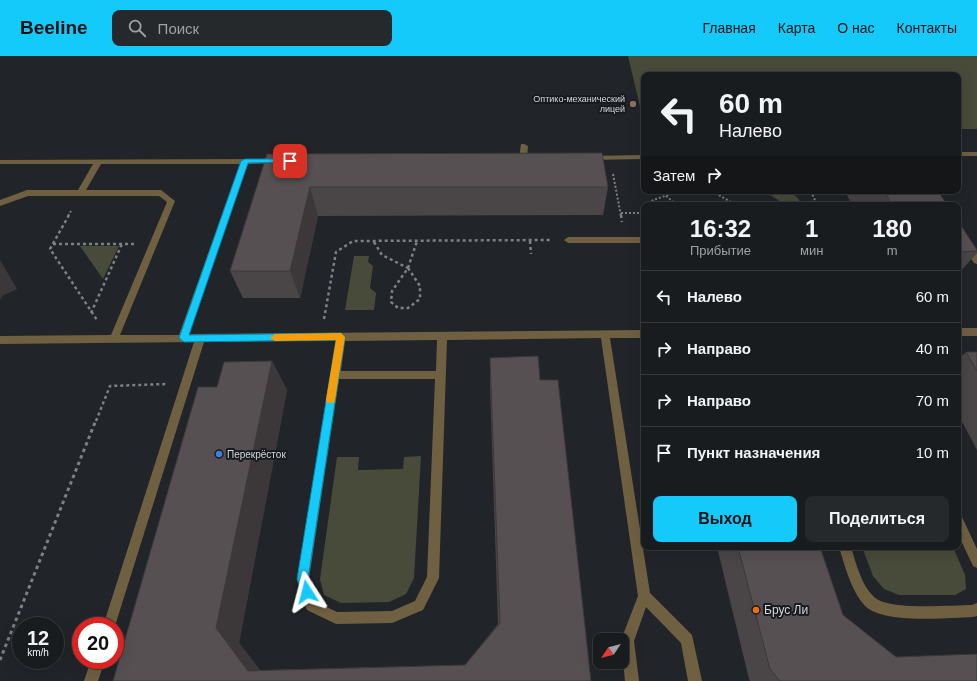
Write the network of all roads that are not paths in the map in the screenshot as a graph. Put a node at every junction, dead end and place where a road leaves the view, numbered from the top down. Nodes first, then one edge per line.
1 (524, 146) dead end
2 (961, 154) edge
3 (977, 154) edge
4 (641, 157) edge
5 (523, 158) edge
6 (578, 158) edge
7 (245, 161) junction
8 (284, 161) edge
9 (0, 162) edge
10 (98, 162) junction
11 (81, 193) junction
12 (0, 203) edge
13 (961, 237) edge
14 (568, 240) road end
15 (641, 240) edge
16 (977, 262) edge
17 (961, 332) edge
18 (977, 332) edge
19 (641, 334) edge
20 (605, 335) junction
21 (442, 336) junction
22 (341, 337) junction
23 (184, 338) junction
24 (200, 338) junction
25 (114, 339) junction
26 (0, 340) edge
27 (441, 375) junction
28 (335, 376) junction
29 (961, 527) edge
30 (846, 550) edge
31 (977, 562) edge
32 (644, 596) junction
33 (977, 609) edge
34 (111, 617) edge
35 (95, 669) edge
36 (91, 681) edge
37 (632, 681) edge
38 (695, 681) edge

1 - 5 lane
2 - 3 lane
4 - 6 lane
7 - 8 lane
7 - 10 lane
7 - 23 lane
9 - 10 lane
10 - 11 lane
11 - 12 lane
11 - 25 lane
13 - 16 lane
14 - 15 lane
17 - 18 lane
19 - 20 lane
20 - 21 lane
20 - 32 lane
21 - 22 lane
21 - 27 lane
22 - 24 lane
22 - 28 lane
23 - 24 lane
23 - 25 lane
24 - 34 lane
25 - 26 lane
27 - 28 lane
27 - 28 lane
29 - 31 lane
30 - 33 lane
32 - 37 lane
32 - 38 lane
35 - 36 lane

